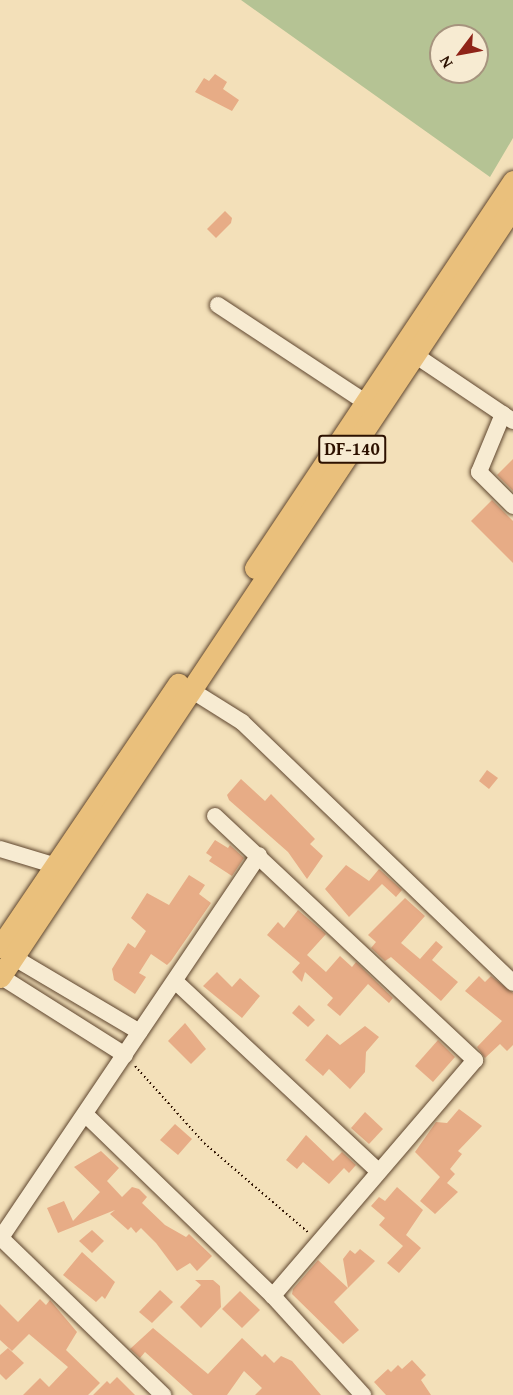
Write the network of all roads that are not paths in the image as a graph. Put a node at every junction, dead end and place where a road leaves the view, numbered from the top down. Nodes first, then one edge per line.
1 (513, 181) edge
2 (512, 212) edge
3 (218, 305) dead end
4 (415, 355) junction
5 (365, 402) junction
6 (508, 418) edge
7 (513, 506) edge
8 (191, 690) junction
9 (215, 816) dead end
10 (0, 849) edge
11 (259, 855) junction
12 (53, 865) junction
13 (7, 952) edge
14 (0, 976) edge
15 (175, 981) junction
16 (513, 983) edge
17 (76, 994) junction
18 (64, 1017) junction
19 (140, 1032) junction
20 (125, 1055) junction
21 (85, 1114) junction
22 (379, 1172) junction
23 (0, 1239) edge
24 (273, 1296) junction
25 (163, 1395) edge
26 (363, 1395) edge

1 - 5 main road, DF-140
2 - 4 main road, DF-140
3 - 5 street
4 - 6 street
4 - 8 main road, DF-140
5 - 12 main road, DF-140
6 - 7 street
8 - 13 main road, DF-140
8 - 16 street
9 - 11 street
10 - 12 street
11 - 15 street
11 - 22 street
12 - 13 main road, DF-140
13 - 14 main road, DF-140
13 - 17 street
14 - 18 street
15 - 19 street
15 - 22 street
17 - 18 street
17 - 19 street
18 - 20 street
19 - 20 street
20 - 21 street
21 - 23 street
21 - 24 street
22 - 24 street
23 - 25 street
24 - 26 street

